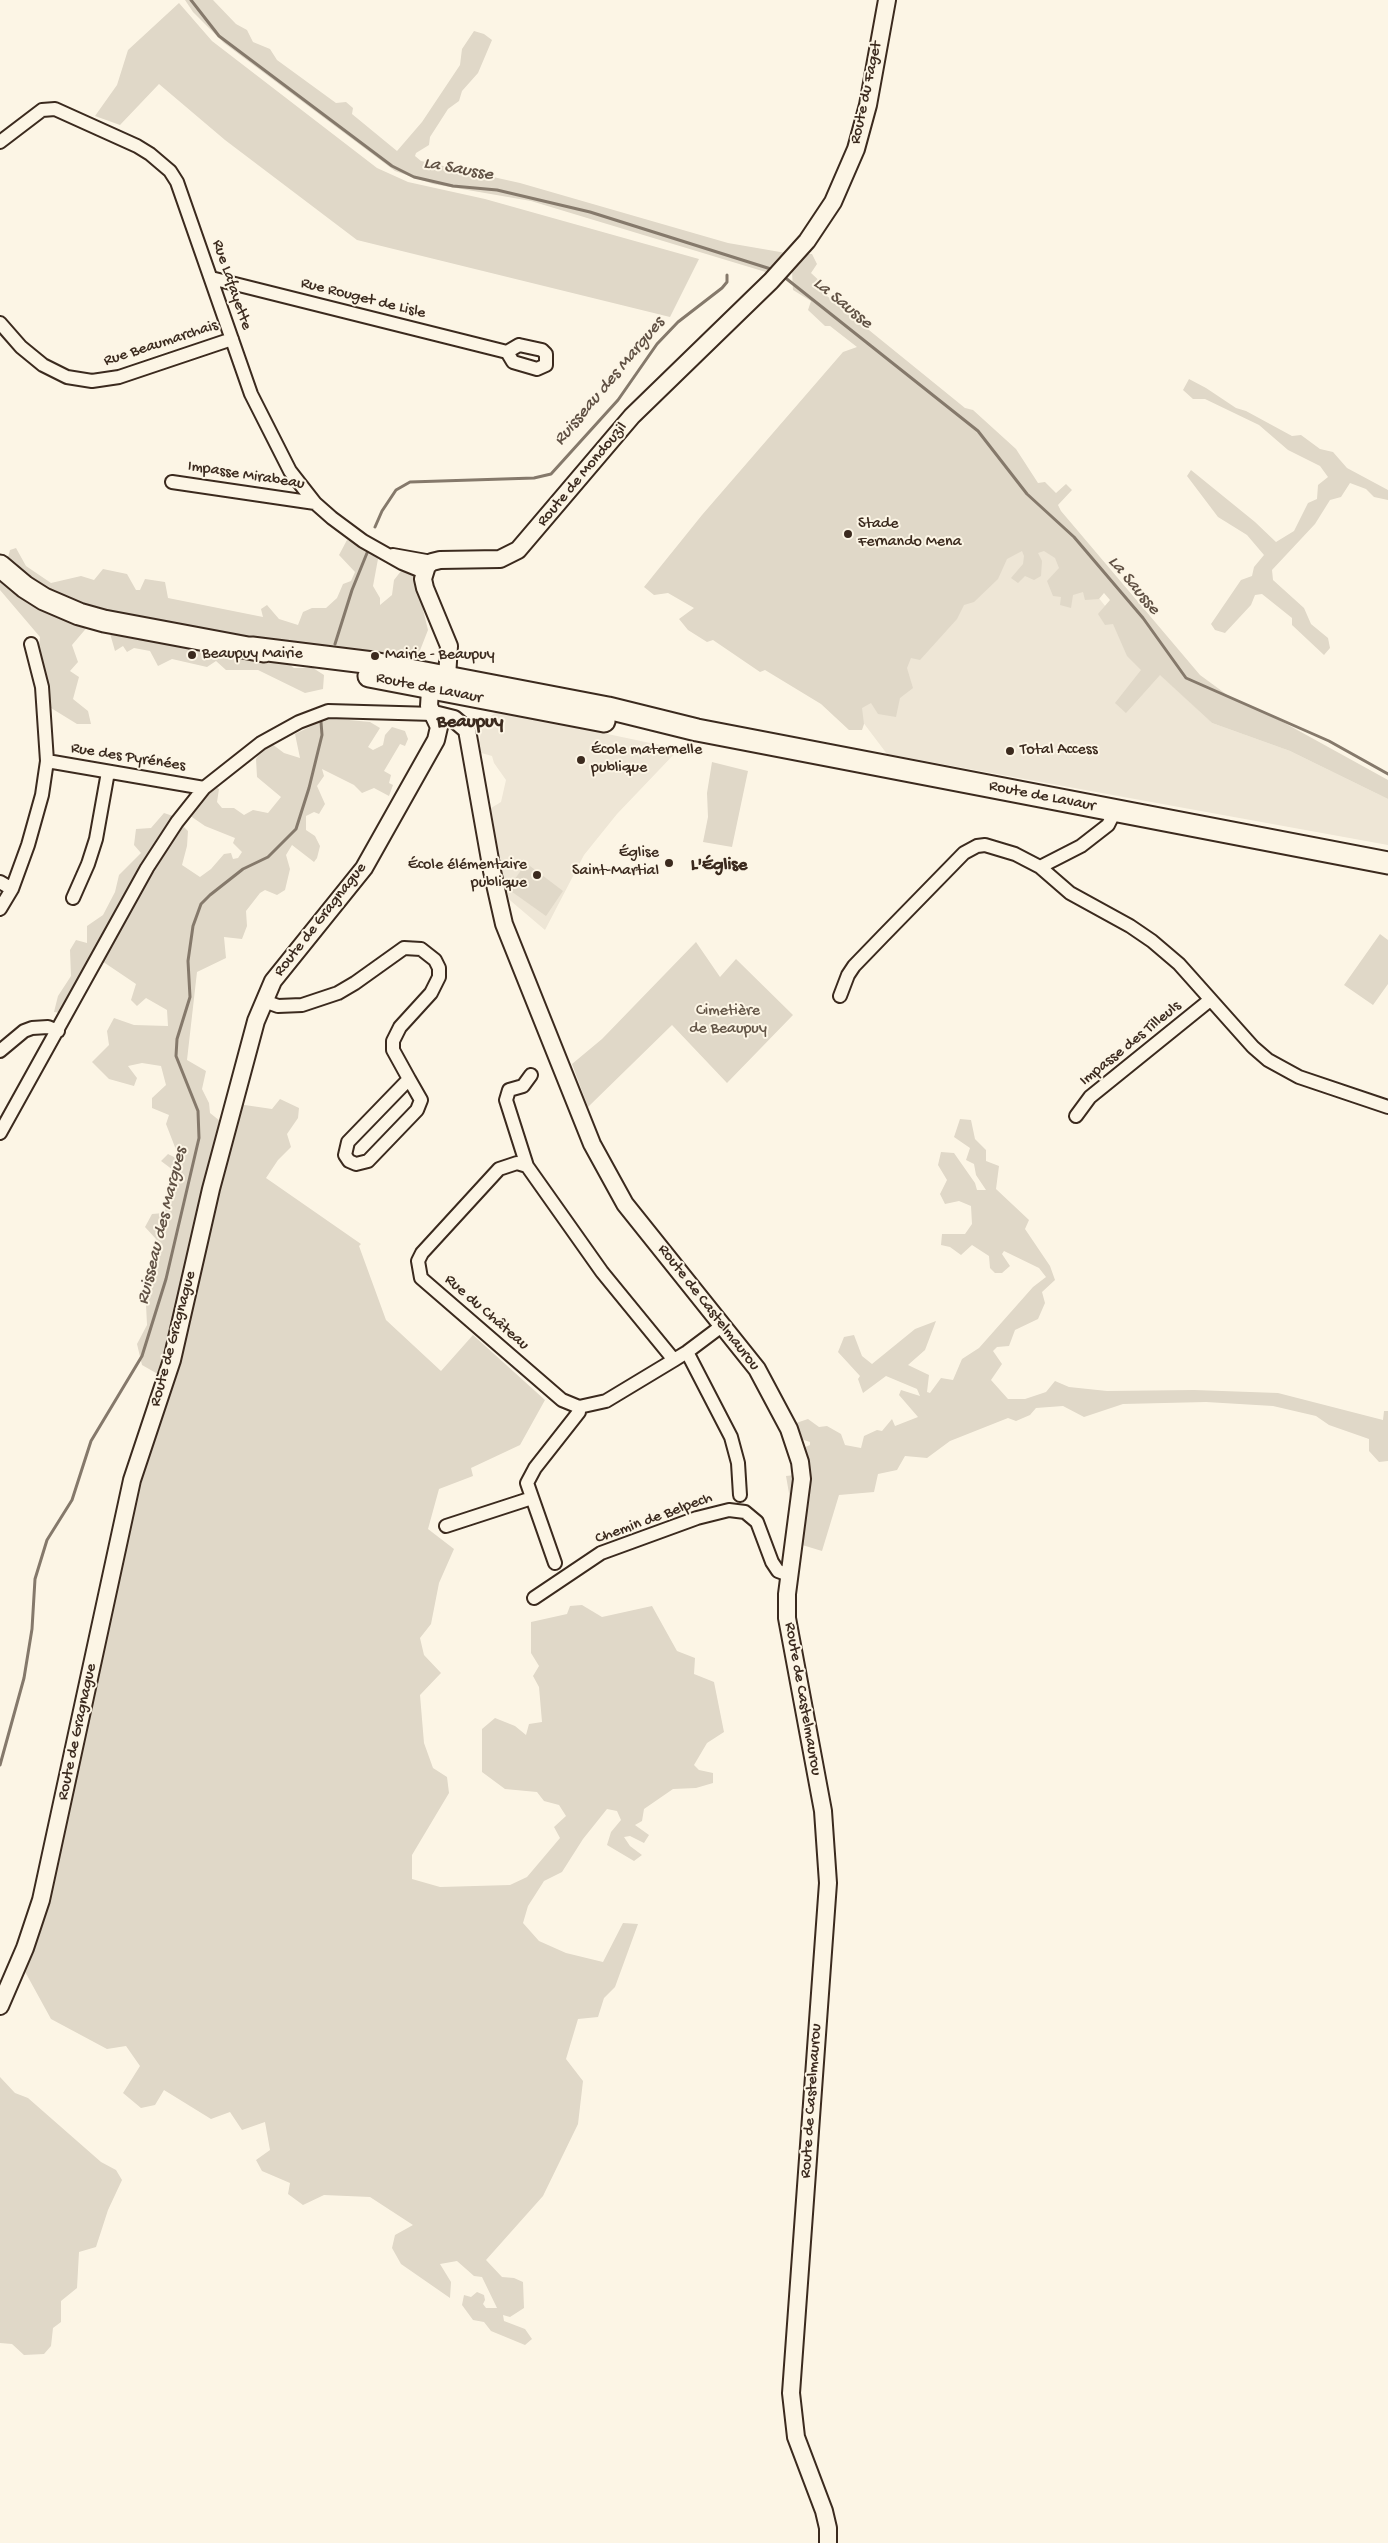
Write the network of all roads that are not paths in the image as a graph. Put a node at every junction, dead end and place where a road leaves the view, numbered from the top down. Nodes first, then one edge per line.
1 (887, 0) edge
2 (0, 142) edge
3 (211, 278) junction
4 (771, 281) joint
5 (0, 323) edge
6 (232, 339) junction
7 (507, 352) dead end
8 (172, 482) dead end
9 (316, 503) junction
10 (0, 566) edge
11 (428, 567) junction
12 (31, 644) dead end
13 (438, 683) junction
14 (434, 714) junction
15 (47, 761) junction
16 (108, 772) junction
17 (204, 788) junction
18 (1115, 811) junction
19 (1388, 862) edge
20 (1040, 867) junction
21 (0, 882) edge
22 (12, 889) junction
23 (73, 898) dead end
24 (0, 909) edge
25 (840, 996) dead end
26 (1210, 1000) junction
27 (264, 1002) junction
28 (58, 1031) junction
29 (0, 1051) edge
30 (531, 1074) dead end
31 (409, 1079) junction
32 (1388, 1107) edge
33 (1076, 1116) dead end
34 (0, 1134) edge
35 (527, 1166) junction
36 (723, 1325) junction
37 (687, 1352) junction
38 (674, 1360) junction
39 (579, 1407) junction
40 (740, 1495) dead end
41 (532, 1498) junction
42 (446, 1526) dead end
43 (555, 1563) dead end
44 (789, 1575) junction
45 (534, 1598) dead end
46 (0, 2006) edge
47 (828, 2543) edge

1 - 4 street, Route du Faget
2 - 3 street, Rue Lafayette
3 - 6 street, Rue Lafayette
3 - 7 street, Rue Rouget de Lisle
4 - 11 street, Route de Mondouzil
5 - 6 street, Rue Beaumarchais
6 - 9 street, Rue Lafayette
8 - 9 street, Impasse Mirabeau
9 - 11 street, Rue Lafayette
10 - 13 main road, Route de Lavaur
11 - 13 street
12 - 15 street
13 - 14 street
13 - 18 main road, Route de Lavaur
14 - 17 street
14 - 27 street, Route de Gragnague
14 - 36 street, Route de Castelmaurou
15 - 16 street, Rue des Pyrénées
15 - 22 street
16 - 17 street, Rue des Pyrénées
16 - 23 street
17 - 28 street
18 - 19 main road, Route de Lavaur
18 - 20 street
20 - 25 street
20 - 26 street
21 - 22 street
22 - 24 street
26 - 32 street
26 - 33 street, Impasse des Tilleuls
27 - 31 street
27 - 46 street, Route de Gragnague
28 - 29 street
28 - 34 street
30 - 35 street
31 - 31 street
35 - 38 street
35 - 39 street, Rue du Château
36 - 37 street
36 - 44 street, Route de Castelmaurou
37 - 38 street
37 - 40 street
38 - 39 street
39 - 41 street
41 - 42 street
41 - 43 street
44 - 45 street, Chemin de Belpech
44 - 47 street, Route de Castelmaurou

